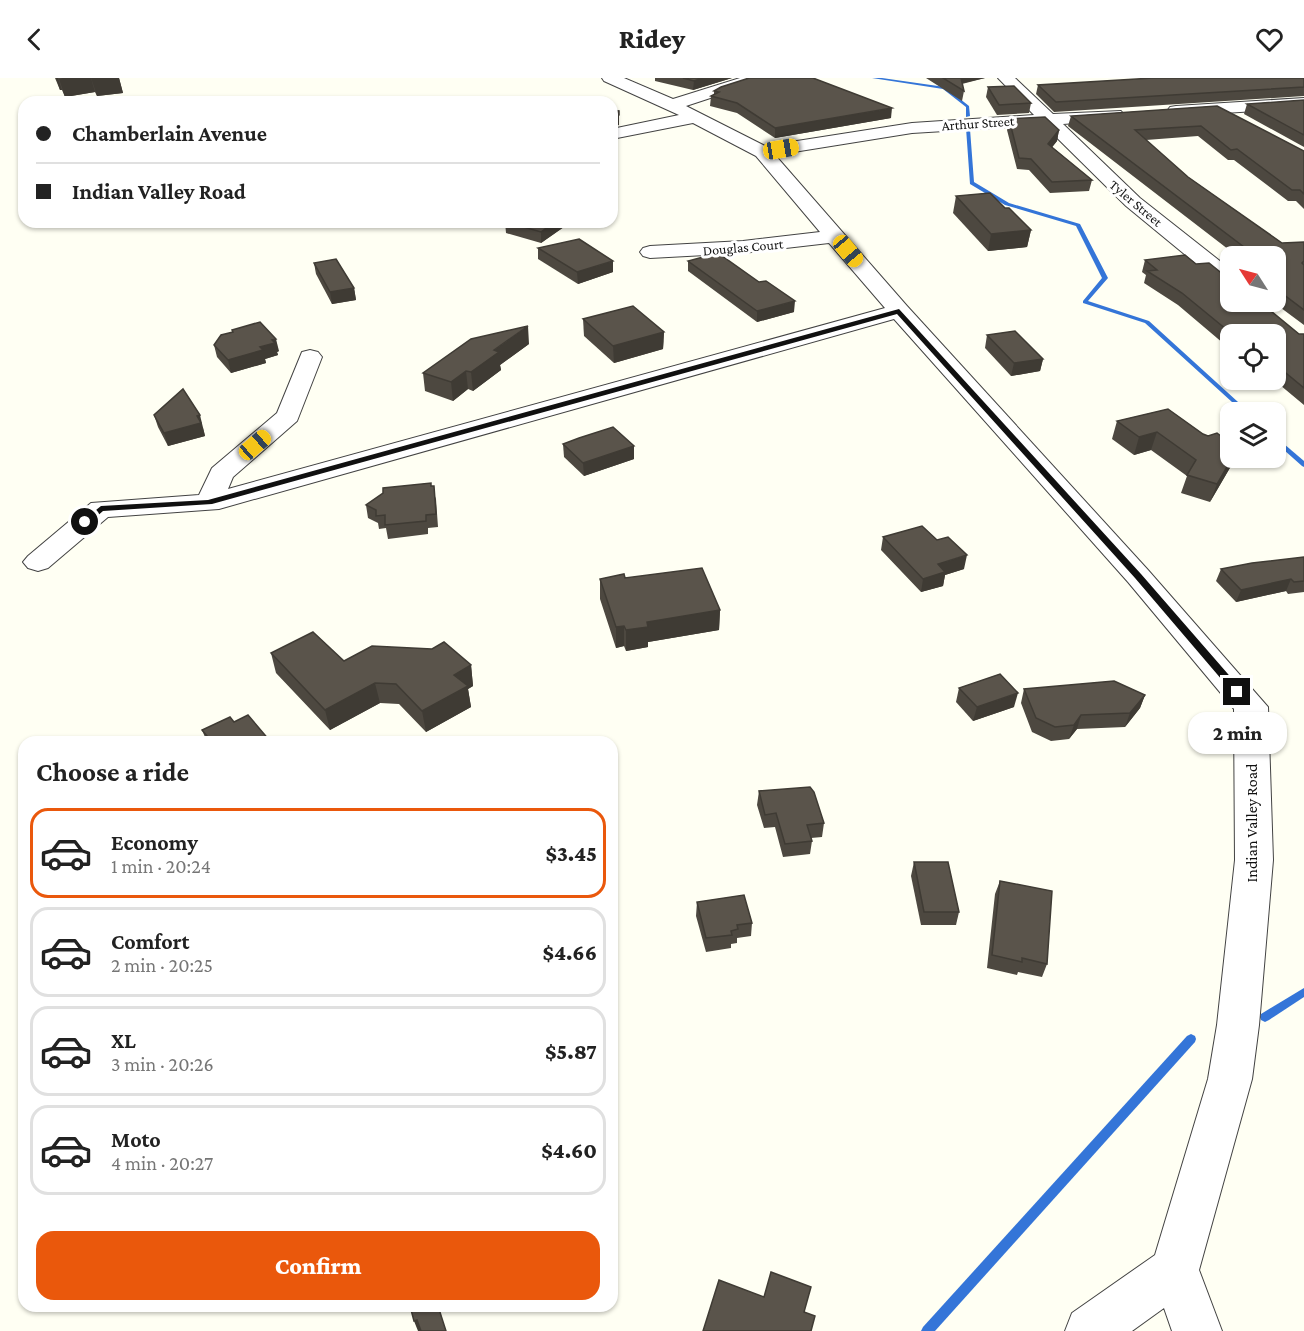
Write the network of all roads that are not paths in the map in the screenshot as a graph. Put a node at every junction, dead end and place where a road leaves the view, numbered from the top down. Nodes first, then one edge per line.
1 (610, 78) edge
2 (756, 78) edge
3 (1006, 78) edge
4 (1304, 103) edge
5 (672, 105) junction
6 (1216, 108) junction
7 (1159, 112) edge
8 (1137, 113) edge
9 (696, 117) junction
10 (1049, 119) junction
11 (1243, 124) edge
12 (618, 133) edge
13 (762, 152) junction
14 (835, 236) junction
15 (650, 252) dead end
16 (1220, 272) edge
17 (899, 311) junction
18 (310, 357) dead end
19 (209, 503) junction
20 (38, 562) dead end
21 (1175, 1270) junction
22 (1090, 1331) edge
23 (1197, 1331) edge

1 - 5 street, Indian Valley Road
2 - 5 street
3 - 10 street, Tyler Street
4 - 6 street
5 - 9 street, Indian Valley Road
6 - 7 street
6 - 11 street
8 - 10 street, Arthur Street
9 - 12 street
9 - 13 street, Indian Valley Road
10 - 13 street, Arthur Street
10 - 16 street, Tyler Street
13 - 14 street, Indian Valley Road
14 - 15 street, Douglas Court
14 - 17 street, Indian Valley Road
17 - 19 street
17 - 21 street, Indian Valley Road
18 - 19 street
19 - 20 street
21 - 22 street
21 - 23 street

